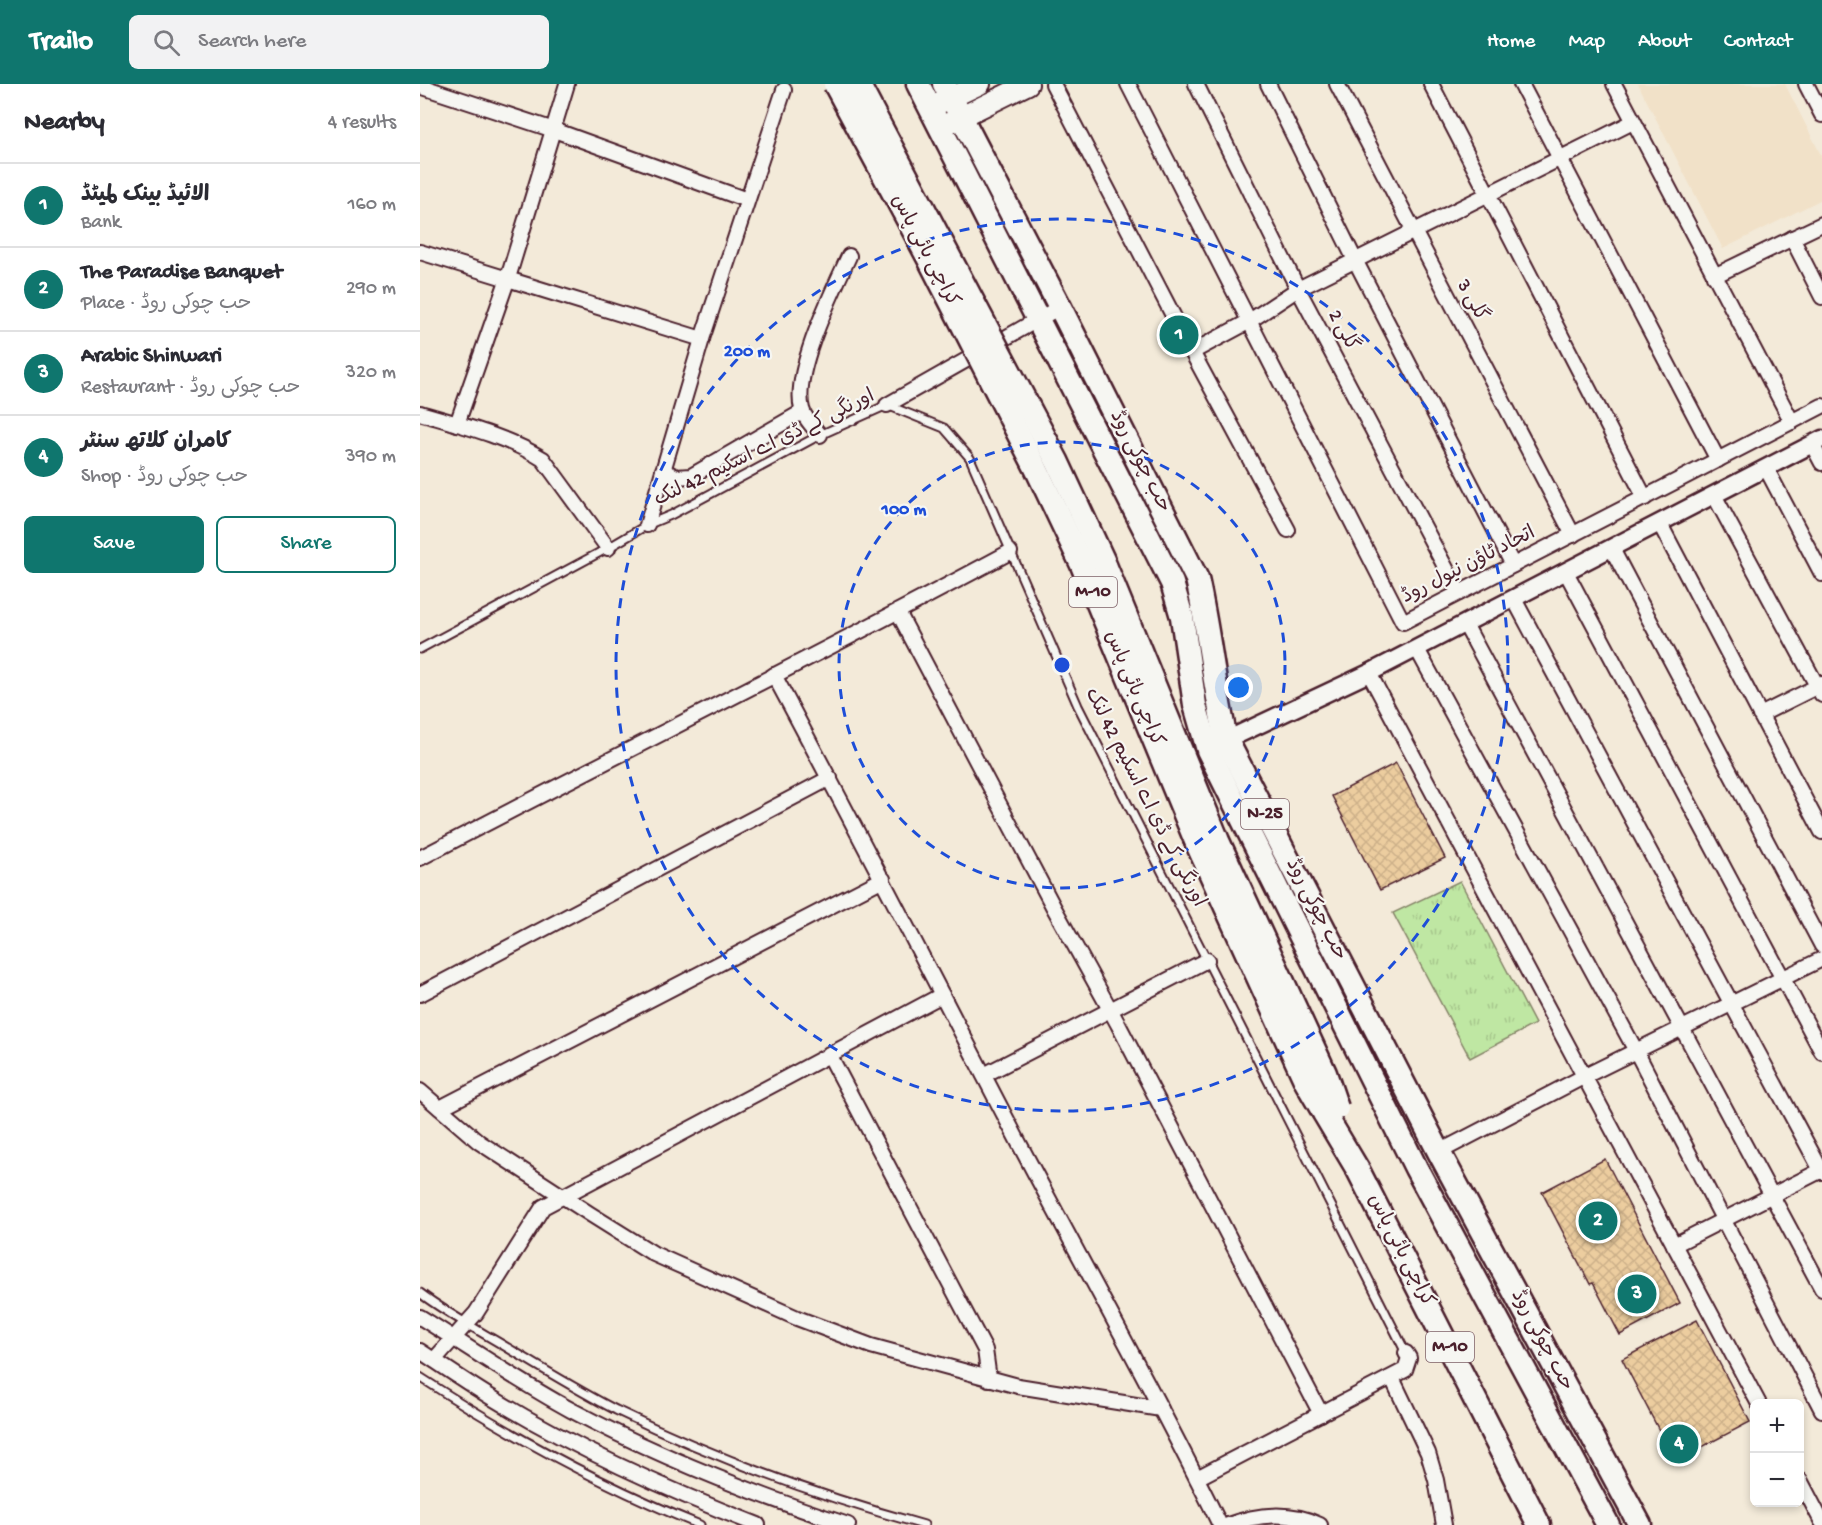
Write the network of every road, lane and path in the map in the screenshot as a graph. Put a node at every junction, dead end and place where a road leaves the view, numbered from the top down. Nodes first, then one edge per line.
1 (567, 84) edge
2 (835, 84) edge
3 (858, 84) edge
4 (918, 84) edge
5 (980, 84) edge
6 (1028, 84) edge
7 (1053, 84) edge
8 (1128, 84) edge
9 (1196, 84) edge
10 (1268, 84) edge
11 (1337, 84) edge
12 (1431, 84) edge
13 (1521, 84) edge
14 (1614, 84) edge
15 (1806, 84) edge
16 (420, 86) edge
17 (784, 90) dead end
18 (952, 100) edge
19 (1822, 115) edge
20 (935, 118) junction
21 (1633, 122) junction
22 (554, 129) junction
23 (1559, 158) junction
24 (1488, 194) junction
25 (747, 200) junction
26 (1822, 224) edge
27 (1412, 231) junction
28 (1792, 238) junction
29 (420, 252) edge
30 (849, 256) dead end
31 (1355, 260) junction
32 (1714, 276) junction
33 (508, 278) junction
34 (1298, 289) junction
35 (1822, 297) edge
36 (1060, 307) junction
37 (1038, 320) junction
38 (1248, 322) junction
39 (702, 339) junction
40 (1192, 352) junction
41 (887, 405) junction
42 (1822, 406) edge
43 (802, 412) junction
44 (420, 413) edge
45 (1792, 422) junction
46 (457, 424) junction
47 (820, 435) junction
48 (1817, 442) edge
49 (1718, 460) junction
50 (1822, 463) edge
51 (1766, 468) junction
52 (663, 470) junction
53 (1714, 495) junction
54 (1645, 498) junction
55 (1660, 524) junction
56 (647, 525) junction
57 (1288, 530) dead end
58 (1573, 535) junction
59 (608, 549) junction
60 (1612, 549) junction
61 (1010, 552) junction
62 (1513, 565) junction
63 (1566, 572) junction
64 (1822, 574) edge
65 (1459, 593) junction
66 (1514, 599) junction
67 (898, 612) junction
68 (1465, 624) junction
69 (420, 649) edge
70 (1417, 649) junction
71 (1370, 673) junction
72 (774, 675) junction
73 (1820, 688) edge
74 (1760, 715) junction
75 (1217, 744) junction
76 (830, 778) junction
77 (1822, 832) edge
78 (420, 858) edge
79 (883, 879) junction
80 (1822, 946) edge
81 (1822, 959) edge
82 (1208, 960) junction
83 (1784, 978) junction
84 (420, 994) edge
85 (942, 995) junction
86 (1732, 1003) junction
87 (1110, 1010) junction
88 (1682, 1028) junction
89 (1636, 1051) junction
90 (1822, 1052) edge
91 (829, 1054) junction
92 (984, 1075) junction
93 (1585, 1076) junction
94 (420, 1091) edge
95 (440, 1108) junction
96 (1331, 1110) junction
97 (1439, 1152) junction
98 (1822, 1171) edge
99 (563, 1196) junction
100 (1772, 1196) junction
101 (1724, 1220) junction
102 (1674, 1245) junction
103 (1822, 1289) edge
104 (420, 1293) edge
105 (420, 1317) edge
106 (467, 1323) junction
107 (454, 1338) junction
108 (420, 1351) edge
109 (1406, 1353) joint
110 (434, 1360) junction
111 (420, 1377) edge
112 (1392, 1378) junction
113 (988, 1379) junction
114 (1756, 1399) edge
115 (1161, 1409) junction
116 (1822, 1410) edge
117 (1322, 1414) junction
118 (1197, 1478) junction
119 (1804, 1487) edge
120 (1822, 1522) edge
121 (1536, 1523) edge
122 (700, 1525) edge
123 (758, 1525) edge
124 (848, 1525) edge
125 (924, 1525) edge
126 (1220, 1525) edge
127 (1228, 1525) edge
128 (1320, 1525) edge
129 (1444, 1525) edge
130 (1608, 1525) edge
131 (1640, 1525) edge

1 - 22 street
2 - 96 highway, کراچی بائی پاس / M-10, bridge
3 - 96 highway, کراچی بائی پاس / M-10, bridge
4 - 20 highway
5 - 18 main road
6 - 18 main road
7 - 40 street
8 - 38 street
9 - 34 street, گلی 2
10 - 31 street
11 - 27 street, گلی 3
12 - 24 street
13 - 23 street
14 - 21 street
15 - 19 street
16 - 22 street
17 - 25 street
18 - 20 main road
18 - 36 highway, حب چوکی روڈ / N-25
20 - 37 highway
21 - 23 street
21 - 32 street
22 - 25 street
22 - 33 street
23 - 24 street
23 - 49 street
24 - 27 street
24 - 54 street
25 - 39 street
26 - 28 street
27 - 31 street
27 - 58 street, گلی 3
28 - 32 street
28 - 35 street
29 - 33 street
30 - 43 street
31 - 34 street
31 - 62 street
32 - 45 street
33 - 39 street
33 - 46 street
34 - 38 street
34 - 65 street, گلی 2
36 - 37 street
36 - 75 highway, حب چوکی روڈ / N-25
37 - 41 street
37 - 75 highway
38 - 40 street
38 - 65 street, اتحاد ٹاؤن نیول روڈ
39 - 52 street
40 - 57 street
41 - 47 lane, اورنگی کے ڈی اے اسکیم 42 لنک
41 - 61 lane, اورنگی کے ڈی اے اسکیم 42 لنک
42 - 45 street, اتحاد ٹاؤن نیول روڈ
43 - 47 street
43 - 52 street
44 - 46 street
45 - 49 street, اتحاد ٹاؤن نیول روڈ
46 - 59 street
47 - 56 lane, اورنگی کے ڈی اے اسکیم 42 لنک
48 - 50 street
48 - 51 street
49 - 54 street, اتحاد ٹاؤن نیول روڈ
51 - 53 street
51 - 64 street
52 - 56 street
53 - 55 street
53 - 73 street
54 - 58 street, اتحاد ٹاؤن نیول روڈ
55 - 60 street
55 - 74 street
56 - 59 lane, اورنگی کے ڈی اے اسکیم 42 لنک
58 - 62 street, اتحاد ٹاؤن نیول روڈ
59 - 69 lane, اورنگی کے ڈی اے اسکیم 42 لنک
60 - 63 street
60 - 80 street
61 - 67 street
61 - 82 lane, اورنگی کے ڈی اے اسکیم 42 لنک
62 - 65 street, اتحاد ٹاؤن نیول روڈ
63 - 66 street
63 - 83 street
66 - 68 street
66 - 86 street
67 - 72 street
67 - 87 street
68 - 70 street
68 - 88 street
70 - 71 street
70 - 89 street
71 - 75 street
71 - 93 street
72 - 76 street
72 - 78 street
73 - 74 street
74 - 77 street
75 - 97 highway, حب چوکی روڈ / N-25
75 - 130 highway
76 - 79 street
76 - 84 street
79 - 85 street
79 - 95 street
81 - 83 street
82 - 87 street
82 - 109 lane, اورنگی کے ڈی اے اسکیم 42 لنک
83 - 86 street
83 - 90 street
85 - 91 street
85 - 92 street
86 - 88 street
86 - 98 street
87 - 92 street
87 - 117 street
88 - 89 street
88 - 100 street
89 - 93 street
89 - 101 street
91 - 99 street
91 - 113 street
92 - 115 street
93 - 97 street
93 - 102 street
94 - 95 street
95 - 99 street
96 - 121 highway, کراچی بائی پاس / M-10
97 - 131 highway, حب چوکی روڈ / N-25
98 - 100 street
99 - 106 street
99 - 113 street
100 - 101 street
100 - 103 street
101 - 102 street
101 - 116 street
102 - 114 street
104 - 106 lane
105 - 107 street
106 - 107 street
106 - 125 lane
107 - 110 street
107 - 124 street
108 - 110 street
109 - 112 street
110 - 123 street
111 - 122 lane
112 - 117 street
112 - 129 street
113 - 115 street
115 - 118 street
117 - 118 street
118 - 126 street
119 - 120 street
127 - 128 street

